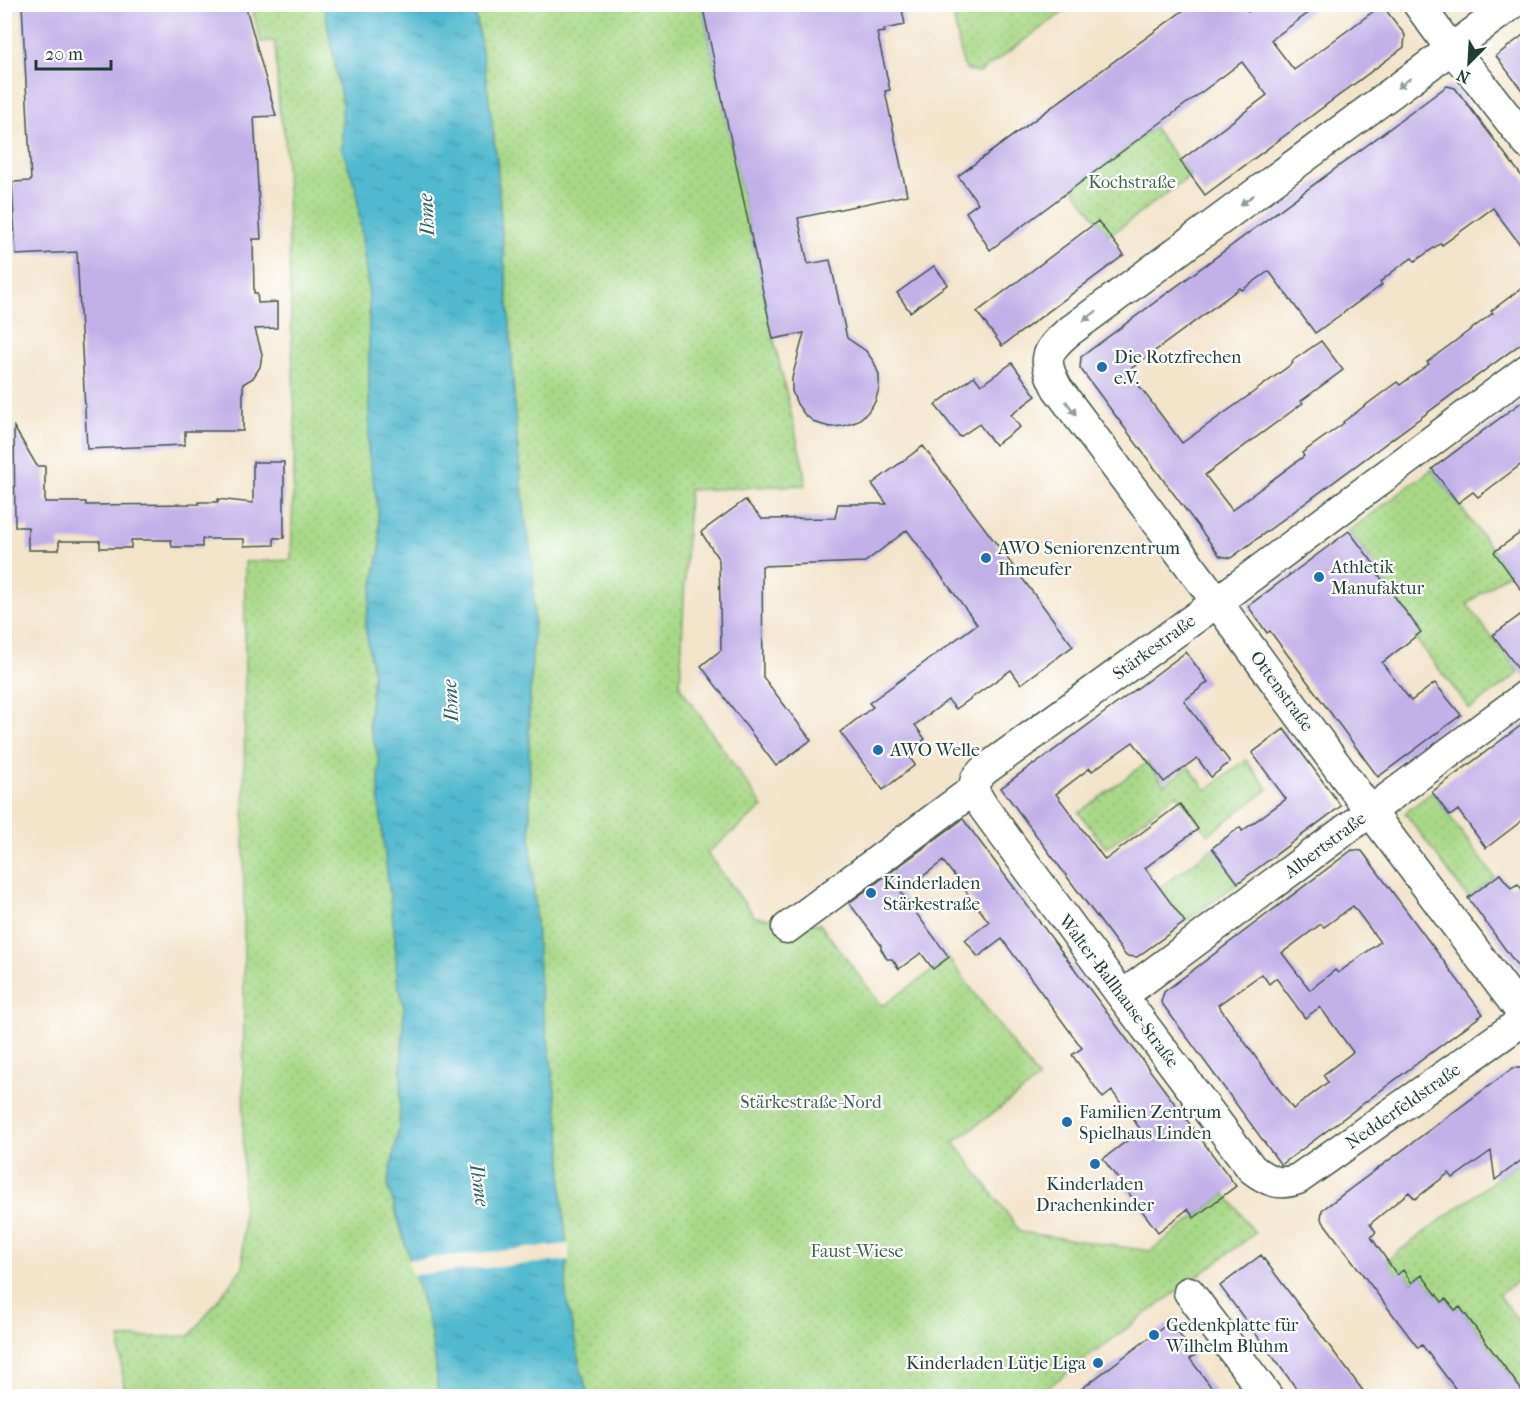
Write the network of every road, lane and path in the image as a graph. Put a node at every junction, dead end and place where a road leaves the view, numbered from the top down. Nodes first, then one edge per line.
1 (1418, 4) edge
2 (1512, 4) edge
3 (1451, 49) junction
4 (1527, 144) edge
5 (1527, 369) edge
6 (1217, 602) junction
7 (1527, 694) edge
8 (973, 790) junction
9 (1370, 811) junction
10 (787, 928) dead end
11 (1122, 996) junction
12 (1527, 1019) edge
13 (1274, 1182) joint
14 (1189, 1292) dead end
15 (1267, 1396) edge

1 - 3 street
2 - 3 street
3 - 4 street
3 -> 6 street, Ottenstraße
5 - 6 street, Stärkestraße
6 - 8 street, Stärkestraße
6 - 9 street, Ottenstraße
7 - 9 street, Albertstraße
8 - 10 street, Stärkestraße
8 - 11 street, Walter-Ballhause-Straße
9 - 11 street, Albertstraße
9 - 12 street, Ottenstraße
11 - 13 street, Walter-Ballhause-Straße
12 - 13 street, Nedderfeldstraße
14 - 15 street

